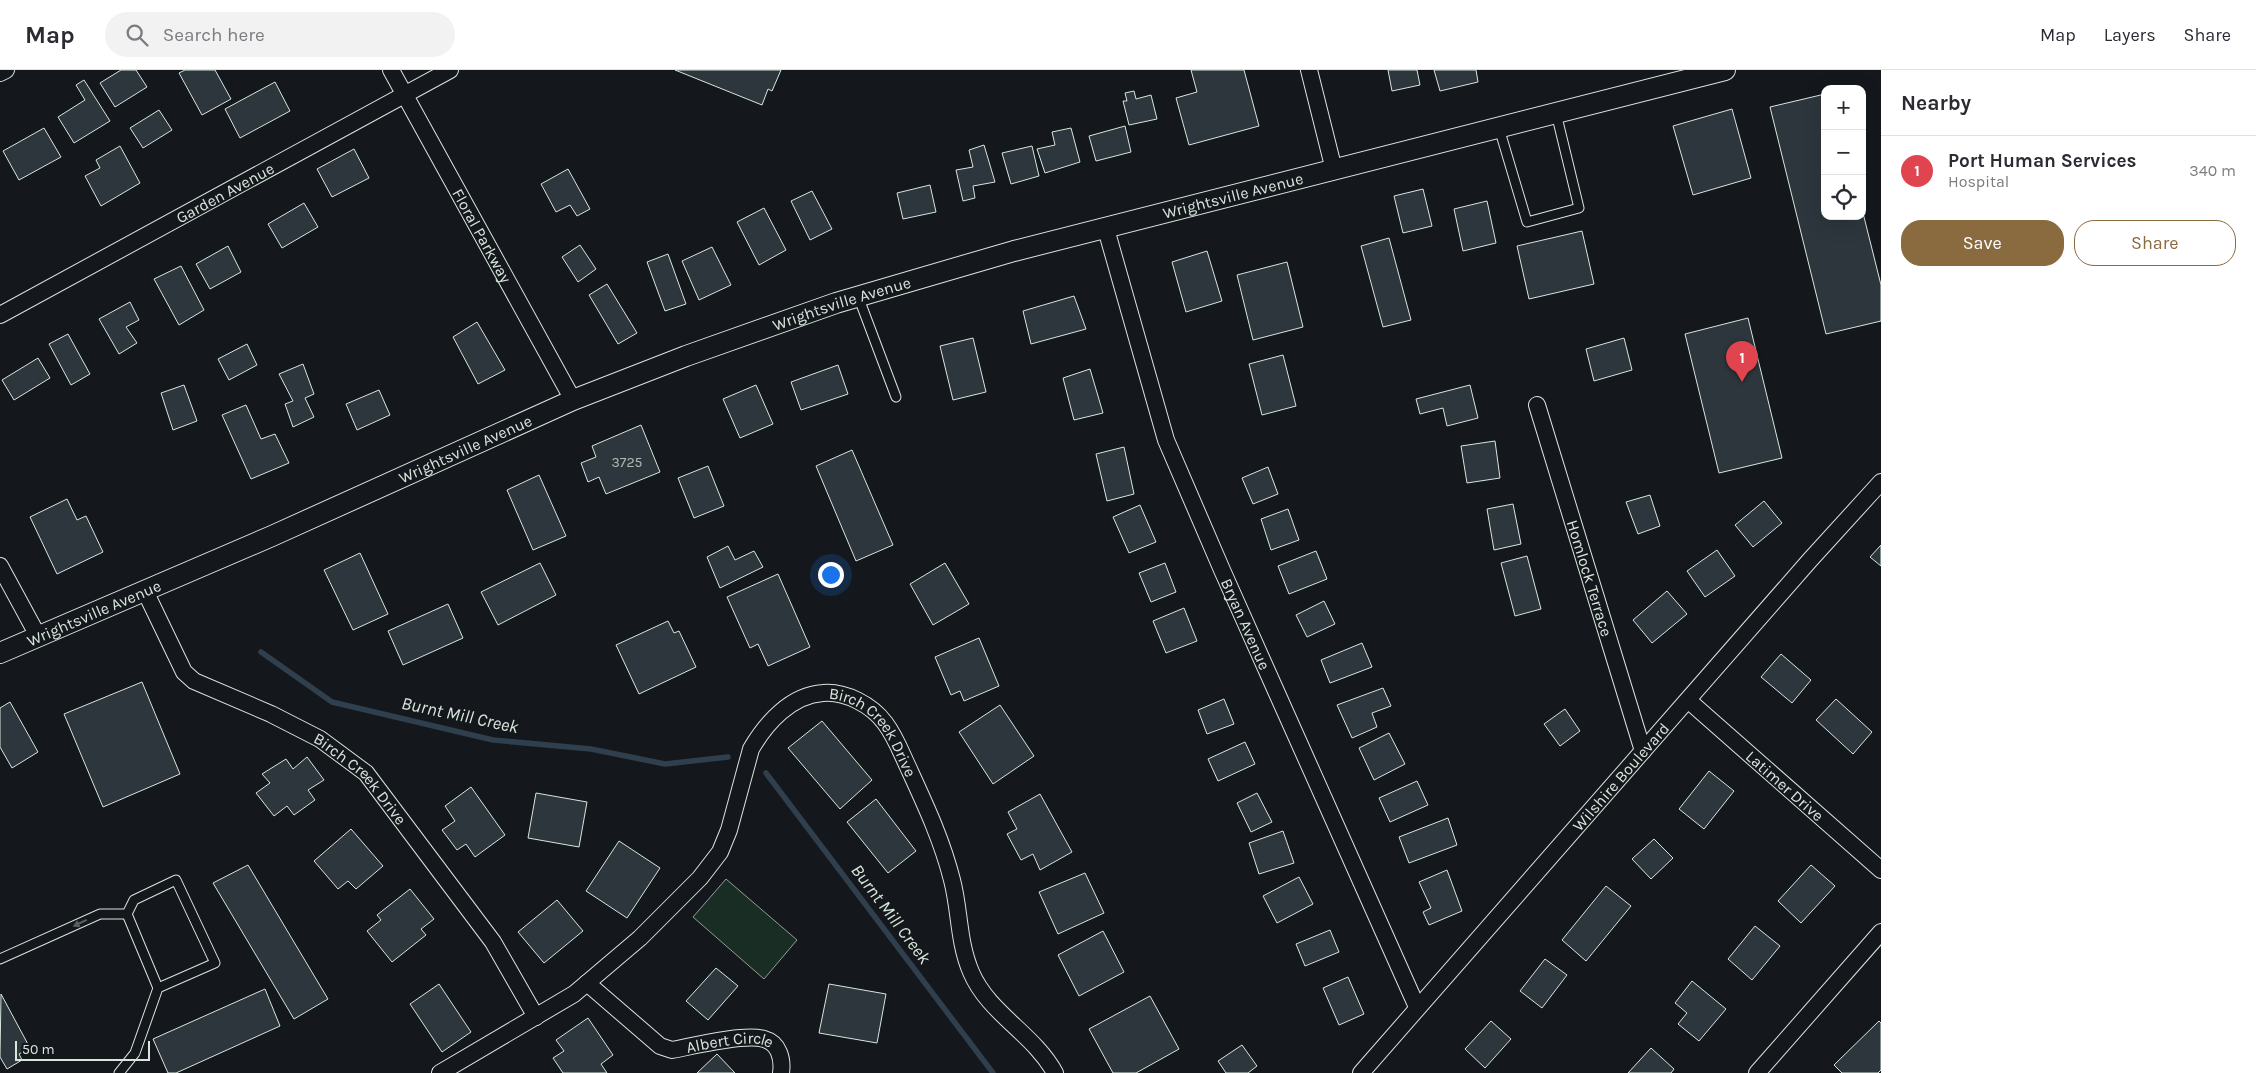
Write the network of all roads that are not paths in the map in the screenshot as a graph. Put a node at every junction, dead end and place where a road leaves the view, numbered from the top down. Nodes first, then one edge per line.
1 (6, 70) edge
2 (391, 70) edge
3 (450, 70) edge
4 (1309, 70) edge
5 (1725, 70) edge
6 (0, 73) edge
7 (405, 94) junction
8 (1556, 113) junction
9 (1499, 128) junction
10 (1334, 170) junction
11 (1106, 229) junction
12 (858, 296) junction
13 (0, 315) edge
14 (896, 397) dead end
15 (573, 400) junction
16 (1537, 405) dead end
17 (1881, 482) edge
18 (0, 566) edge
19 (145, 591) junction
20 (38, 636) junction
21 (0, 653) edge
22 (1688, 701) junction
23 (1643, 751) junction
24 (1881, 870) edge
25 (127, 914) junction
26 (1881, 932) edge
27 (0, 959) edge
28 (587, 983) junction
29 (158, 988) junction
30 (1417, 1007) junction
31 (536, 1017) junction
32 (119, 1073) edge
33 (440, 1073) edge
34 (781, 1073) edge
35 (1055, 1073) edge
36 (1361, 1073) edge
37 (1757, 1073) edge

1 - 6 street
2 - 7 street, Floral Parkway
3 - 7 street, Garden Avenue
4 - 10 street
5 - 8 street, Wrightsville Avenue
7 - 13 street, Garden Avenue
7 - 15 street, Floral Parkway
8 - 9 street, Wrightsville Avenue
8 - 9 lane
9 - 10 street, Wrightsville Avenue
10 - 11 street, Wrightsville Avenue
11 - 12 street, Wrightsville Avenue
11 - 30 street, Bryan Avenue
12 - 14 lane
12 - 15 street, Wrightsville Avenue
15 - 19 street, Wrightsville Avenue
16 - 23 street, Homlock Terrace
17 - 22 street, Wilshire Boulevard
18 - 20 street
19 - 20 street, Wrightsville Avenue
19 - 31 street, Birch Creek Drive
20 - 21 street, Wrightsville Avenue
22 - 23 street, Wilshire Boulevard
22 - 24 street, Latimer Drive
23 - 30 street, Wilshire Boulevard
25 -> 27 lane
25 - 29 lane
25 - 29 lane
26 - 37 street
28 - 31 street, Birch Creek Drive
28 - 34 street, Albert Circle
28 - 35 street, Birch Creek Drive
29 - 32 lane
30 - 36 street, Wilshire Boulevard
31 - 33 street, Birch Creek Drive

